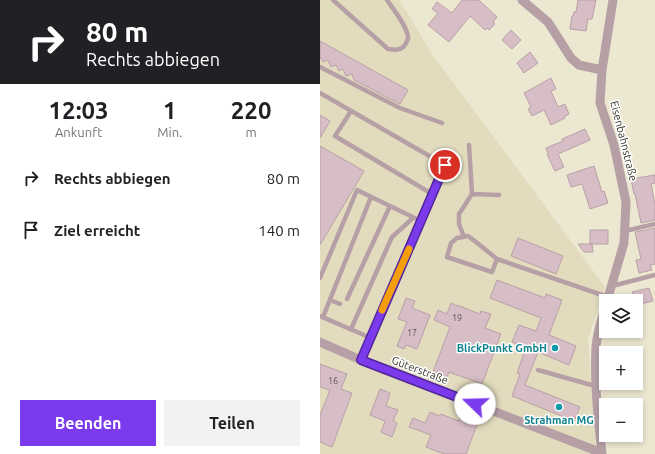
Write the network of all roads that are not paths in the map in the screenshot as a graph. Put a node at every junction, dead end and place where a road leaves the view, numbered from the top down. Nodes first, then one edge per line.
1 (333, 0) edge
2 (387, 0) edge
3 (522, 0) edge
4 (613, 0) edge
5 (320, 67) edge
6 (602, 70) junction
7 (320, 93) edge
8 (351, 111) junction
9 (442, 123) dead end
10 (469, 144) dead end
11 (432, 194) junction
12 (472, 194) junction
13 (500, 195) dead end
14 (371, 197) junction
15 (390, 206) junction
16 (413, 218) junction
17 (421, 221) junction
18 (655, 224) edge
19 (625, 231) junction
20 (464, 237) junction
21 (497, 260) junction
22 (655, 275) edge
23 (320, 278) edge
24 (612, 286) junction
25 (609, 294) edge
26 (599, 298) edge
27 (347, 299) dead end
28 (330, 300) junction
29 (340, 304) dead end
30 (322, 317) edge
31 (351, 329) junction
32 (599, 333) edge
33 (371, 338) junction
34 (320, 342) edge
35 (361, 360) junction
36 (538, 370) dead end
37 (595, 386) junction
38 (602, 454) edge

1 - 2 lane
3 - 6 street
4 - 6 street, Eisenbahnstraße
5 - 9 lane
6 - 19 street, Eisenbahnstraße
7 - 8 lane
8 - 11 lane
8 - 11 lane
10 - 12 lane
11 - 17 lane
12 - 13 lane
12 - 20 lane
14 - 15 lane
14 - 23 lane
14 - 28 lane
15 - 16 lane
15 - 27 lane
16 - 17 lane
16 - 31 lane
17 - 33 lane
18 - 19 lane
19 - 24 street, Eisenbahnstraße
20 - 21 lane
20 - 21 lane
21 - 26 lane
22 - 24 lane
24 - 25 street, Eisenbahnstraße
28 - 29 lane
28 - 30 lane
30 - 31 lane
31 - 33 lane
32 - 37 street, Eisenbahnstraße
33 - 35 lane
34 - 35 street, Güterstraße
35 - 38 street, Güterstraße
36 - 37 lane
37 - 38 street, Eisenbahnstraße

